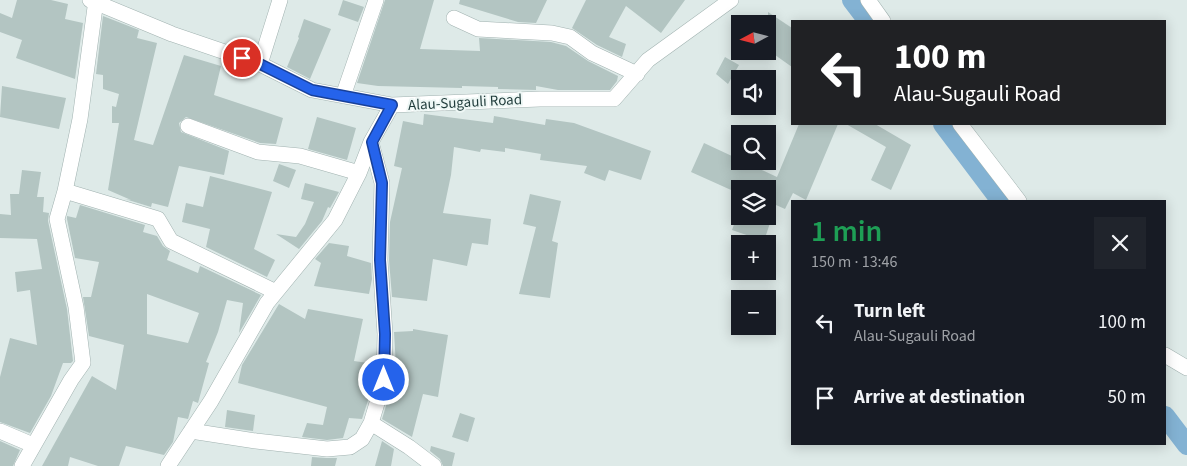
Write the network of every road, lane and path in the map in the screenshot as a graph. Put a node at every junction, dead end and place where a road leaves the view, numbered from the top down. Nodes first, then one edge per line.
1 (280, 0) edge
2 (376, 0) edge
3 (731, 0) edge
4 (868, 0) edge
5 (94, 1) edge
6 (454, 18) dead end
7 (882, 20) edge
8 (260, 64) junction
9 (637, 74) junction
10 (343, 96) junction
11 (392, 105) junction
12 (961, 125) edge
13 (188, 126) dead end
14 (372, 142) junction
15 (359, 173) junction
16 (65, 192) junction
17 (1018, 200) edge
18 (276, 292) junction
19 (1166, 356) edge
20 (1187, 368) edge
21 (371, 423) junction
22 (0, 431) edge
23 (191, 431) junction
24 (34, 445) junction
25 (22, 466) edge
26 (168, 466) edge
27 (434, 466) edge

1 - 8 street
2 - 10 street
3 - 9 street, Alau-Sugauli Road
4 - 7 street
5 - 8 street, Alau-Sugauli Road
5 - 16 street
6 - 9 street
8 - 10 street, Alau-Sugauli Road
9 - 11 street, Alau-Sugauli Road
10 - 11 street, Alau-Sugauli Road
11 - 14 street
12 - 17 street
13 - 15 street
14 - 15 street
14 - 21 street
15 - 18 street
16 - 18 street
16 - 24 street
18 - 23 street
19 - 20 street
21 - 23 street
21 - 27 street
22 - 24 street
23 - 26 street
24 - 25 street

